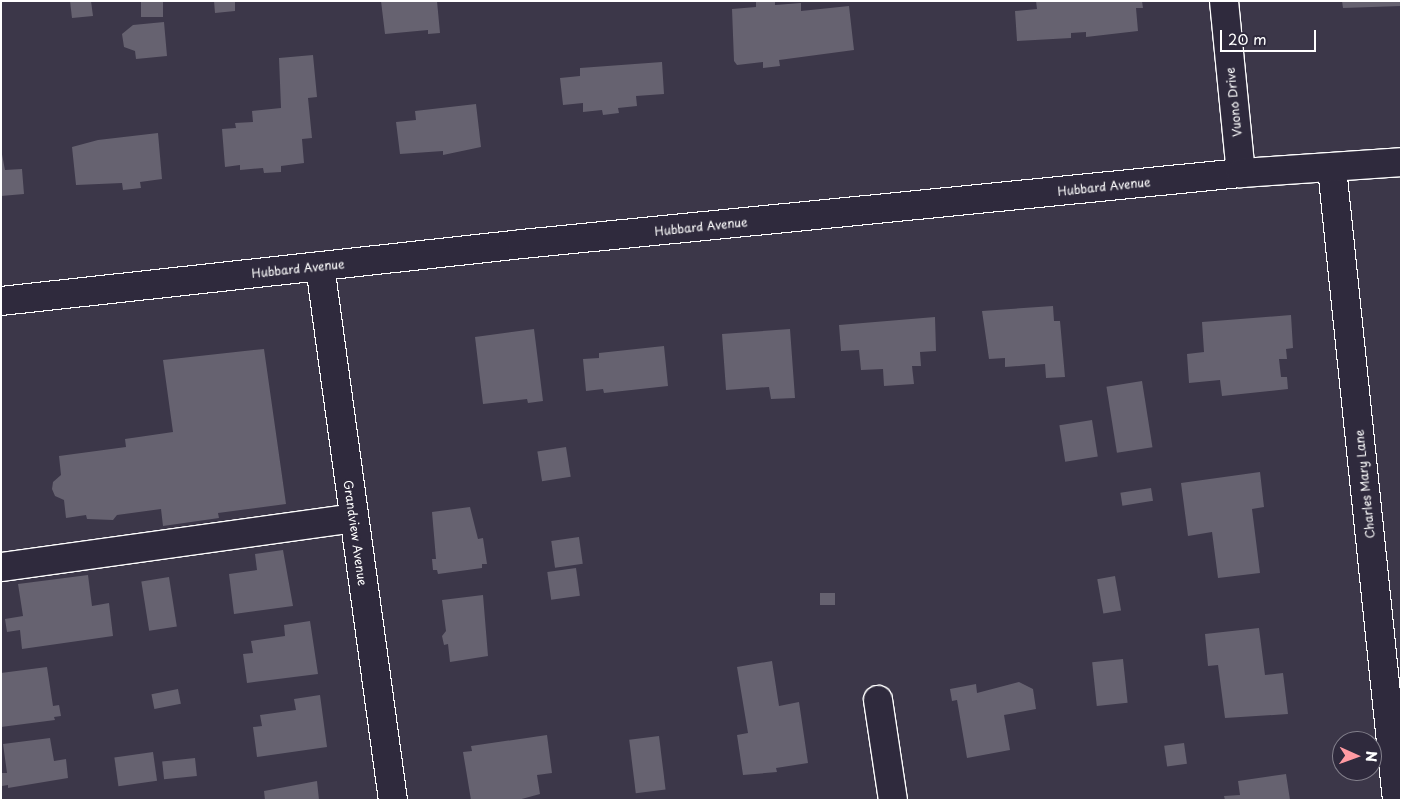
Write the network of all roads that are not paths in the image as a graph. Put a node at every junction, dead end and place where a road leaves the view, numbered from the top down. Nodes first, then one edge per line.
1 (1224, 1) edge
2 (1401, 162) edge
3 (1332, 168) junction
4 (1241, 174) junction
5 (320, 266) junction
6 (1, 302) edge
7 (353, 518) junction
8 (1, 567) edge
9 (878, 700) dead end
10 (393, 800) edge
11 (892, 800) edge
12 (1397, 800) edge

1 - 4 street, Vuono Drive
2 - 3 street, Hubbard Avenue
3 - 4 street, Hubbard Avenue
3 - 12 street, Charles Mary Lane
4 - 5 street, Hubbard Avenue
5 - 6 street, Hubbard Avenue
5 - 7 street, Grandview Avenue
7 - 8 street
7 - 10 street, Grandview Avenue
9 - 11 street

